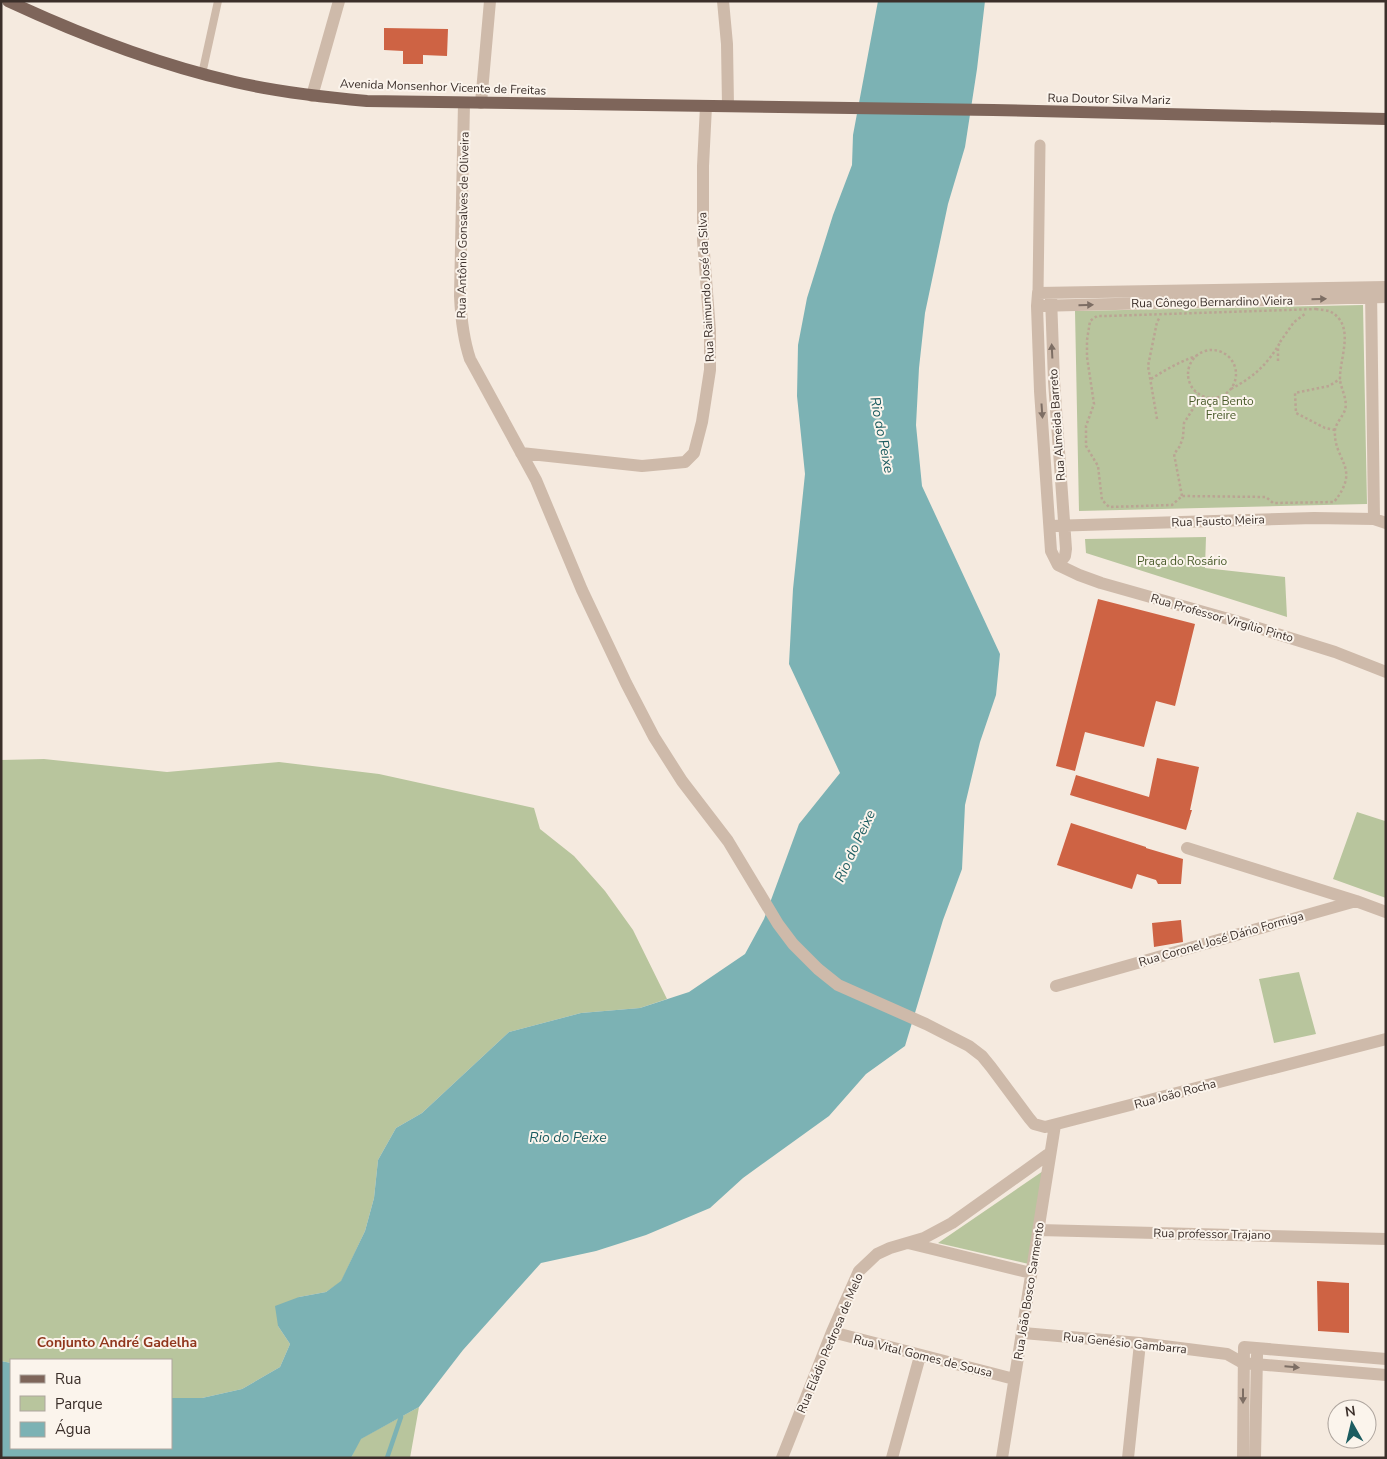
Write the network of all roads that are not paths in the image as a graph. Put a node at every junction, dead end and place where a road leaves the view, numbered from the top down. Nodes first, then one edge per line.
1 (8, 1) edge
2 (218, 1) edge
3 (340, 1) edge
4 (490, 1) edge
5 (723, 1) edge
6 (202, 74) junction
7 (312, 96) junction
8 (464, 103) junction
9 (481, 103) junction
10 (706, 106) junction
11 (728, 106) junction
12 (832, 108) joint
13 (1386, 119) edge
14 (1040, 145) dead end
15 (1386, 287) edge
16 (1051, 292) junction
17 (1038, 293) junction
18 (1371, 293) junction
19 (1386, 297) edge
20 (1037, 306) junction
21 (1051, 306) junction
22 (1380, 427) edge
23 (521, 453) junction
24 (1380, 521) edge
25 (1064, 525) junction
26 (1050, 526) junction
27 (1058, 559) junction
28 (1386, 672) edge
29 (1187, 848) dead end
30 (1356, 901) junction
31 (1386, 912) edge
32 (1056, 986) dead end
33 (1386, 1039) edge
34 (991, 1067) joint
35 (1055, 1125) junction
36 (1050, 1153) junction
37 (1039, 1230) junction
38 (1386, 1239) edge
39 (908, 1243) junction
40 (1031, 1273) junction
41 (832, 1332) junction
42 (1023, 1333) junction
43 (1140, 1343) junction
44 (1244, 1347) junction
45 (1258, 1348) junction
46 (1227, 1354) junction
47 (920, 1356) junction
48 (1386, 1359) edge
49 (1243, 1363) junction
50 (1257, 1364) junction
51 (1386, 1375) edge
52 (1014, 1379) junction
53 (782, 1458) edge
54 (892, 1458) edge
55 (1002, 1458) edge
56 (1128, 1458) edge
57 (1243, 1458) edge
58 (1255, 1458) edge

1 - 6 main road, Avenida Monsenhor Vicente de Freitas
2 - 6 lane
3 - 7 street
4 - 9 street
5 - 11 street
6 - 7 main road, Avenida Monsenhor Vicente de Freitas
7 - 8 main road, Avenida Monsenhor Vicente de Freitas
8 - 9 main road, Avenida Monsenhor Vicente de Freitas
8 - 23 street, Rua Antônio Gonsalves de Oliveira
9 - 10 main road, Avenida Monsenhor Vicente de Freitas
10 - 11 main road, Avenida Monsenhor Vicente de Freitas
10 - 23 street, Rua Raimundo José da Silva
11 - 12 main road, Avenida Monsenhor Vicente de Freitas
12 - 13 main road, Rua Doutor Silva Mariz
14 - 17 street
15 - 18 street
16 - 17 street
16 - 18 street
16 - 21 street, Rua Almeida Barreto
17 - 20 street, Rua Almeida Barreto
18 - 19 street, Rua Cônego Bernardino Vieira
21 -> 18 street, Rua Cônego Bernardino Vieira
18 - 22 street
20 - 21 street, Rua Cônego Bernardino Vieira
20 -> 26 street, Rua Almeida Barreto
25 -> 21 street, Rua Almeida Barreto
22 - 24 street
23 - 34 street, Rua Antônio Gonsalves de Oliveira
24 - 25 street, Rua Fausto Meira
25 - 26 street, Rua Fausto Meira
25 - 27 street, Rua Almeida Barreto
26 - 27 street, Rua Almeida Barreto
27 - 28 street, Rua Professor Virgílio Pinto
29 - 30 street
30 - 31 street
30 - 32 street, Rua Coronel José Dário Formiga
33 - 35 street, Rua João Rocha
34 - 35 street, Rua João Rocha
35 - 36 street, Rua João Bosco Sarmento
36 - 37 street, Rua João Bosco Sarmento
36 - 39 street, Rua Eládio Pedrosa de Melo
37 - 38 street, Rua professor Trajano
37 - 40 street, Rua João Bosco Sarmento
39 - 40 street
39 - 41 street, Rua Eládio Pedrosa de Melo
40 - 42 street, Rua João Bosco Sarmento
41 - 47 street, Rua Vital Gomes de Sousa
41 - 53 street, Rua Eládio Pedrosa de Melo
42 - 43 street, Rua Genésio Gambarra
42 - 52 street, Rua João Bosco Sarmento
43 - 46 street, Rua Genésio Gambarra
43 - 56 street
44 - 45 street, Rua Genésio Gambarra
44 - 46 street, Rua Genésio Gambarra
44 - 49 street
45 - 48 street, Rua Genésio Gambarra
45 - 50 street
46 - 49 street, Rua Genésio Gambarra
47 - 52 street, Rua Vital Gomes de Sousa
47 - 54 street
49 - 50 street, Rua Genésio Gambarra
49 -> 57 street
50 -> 51 street, Rua Genésio Gambarra
50 - 58 street
52 - 55 street, Rua João Bosco Sarmento

